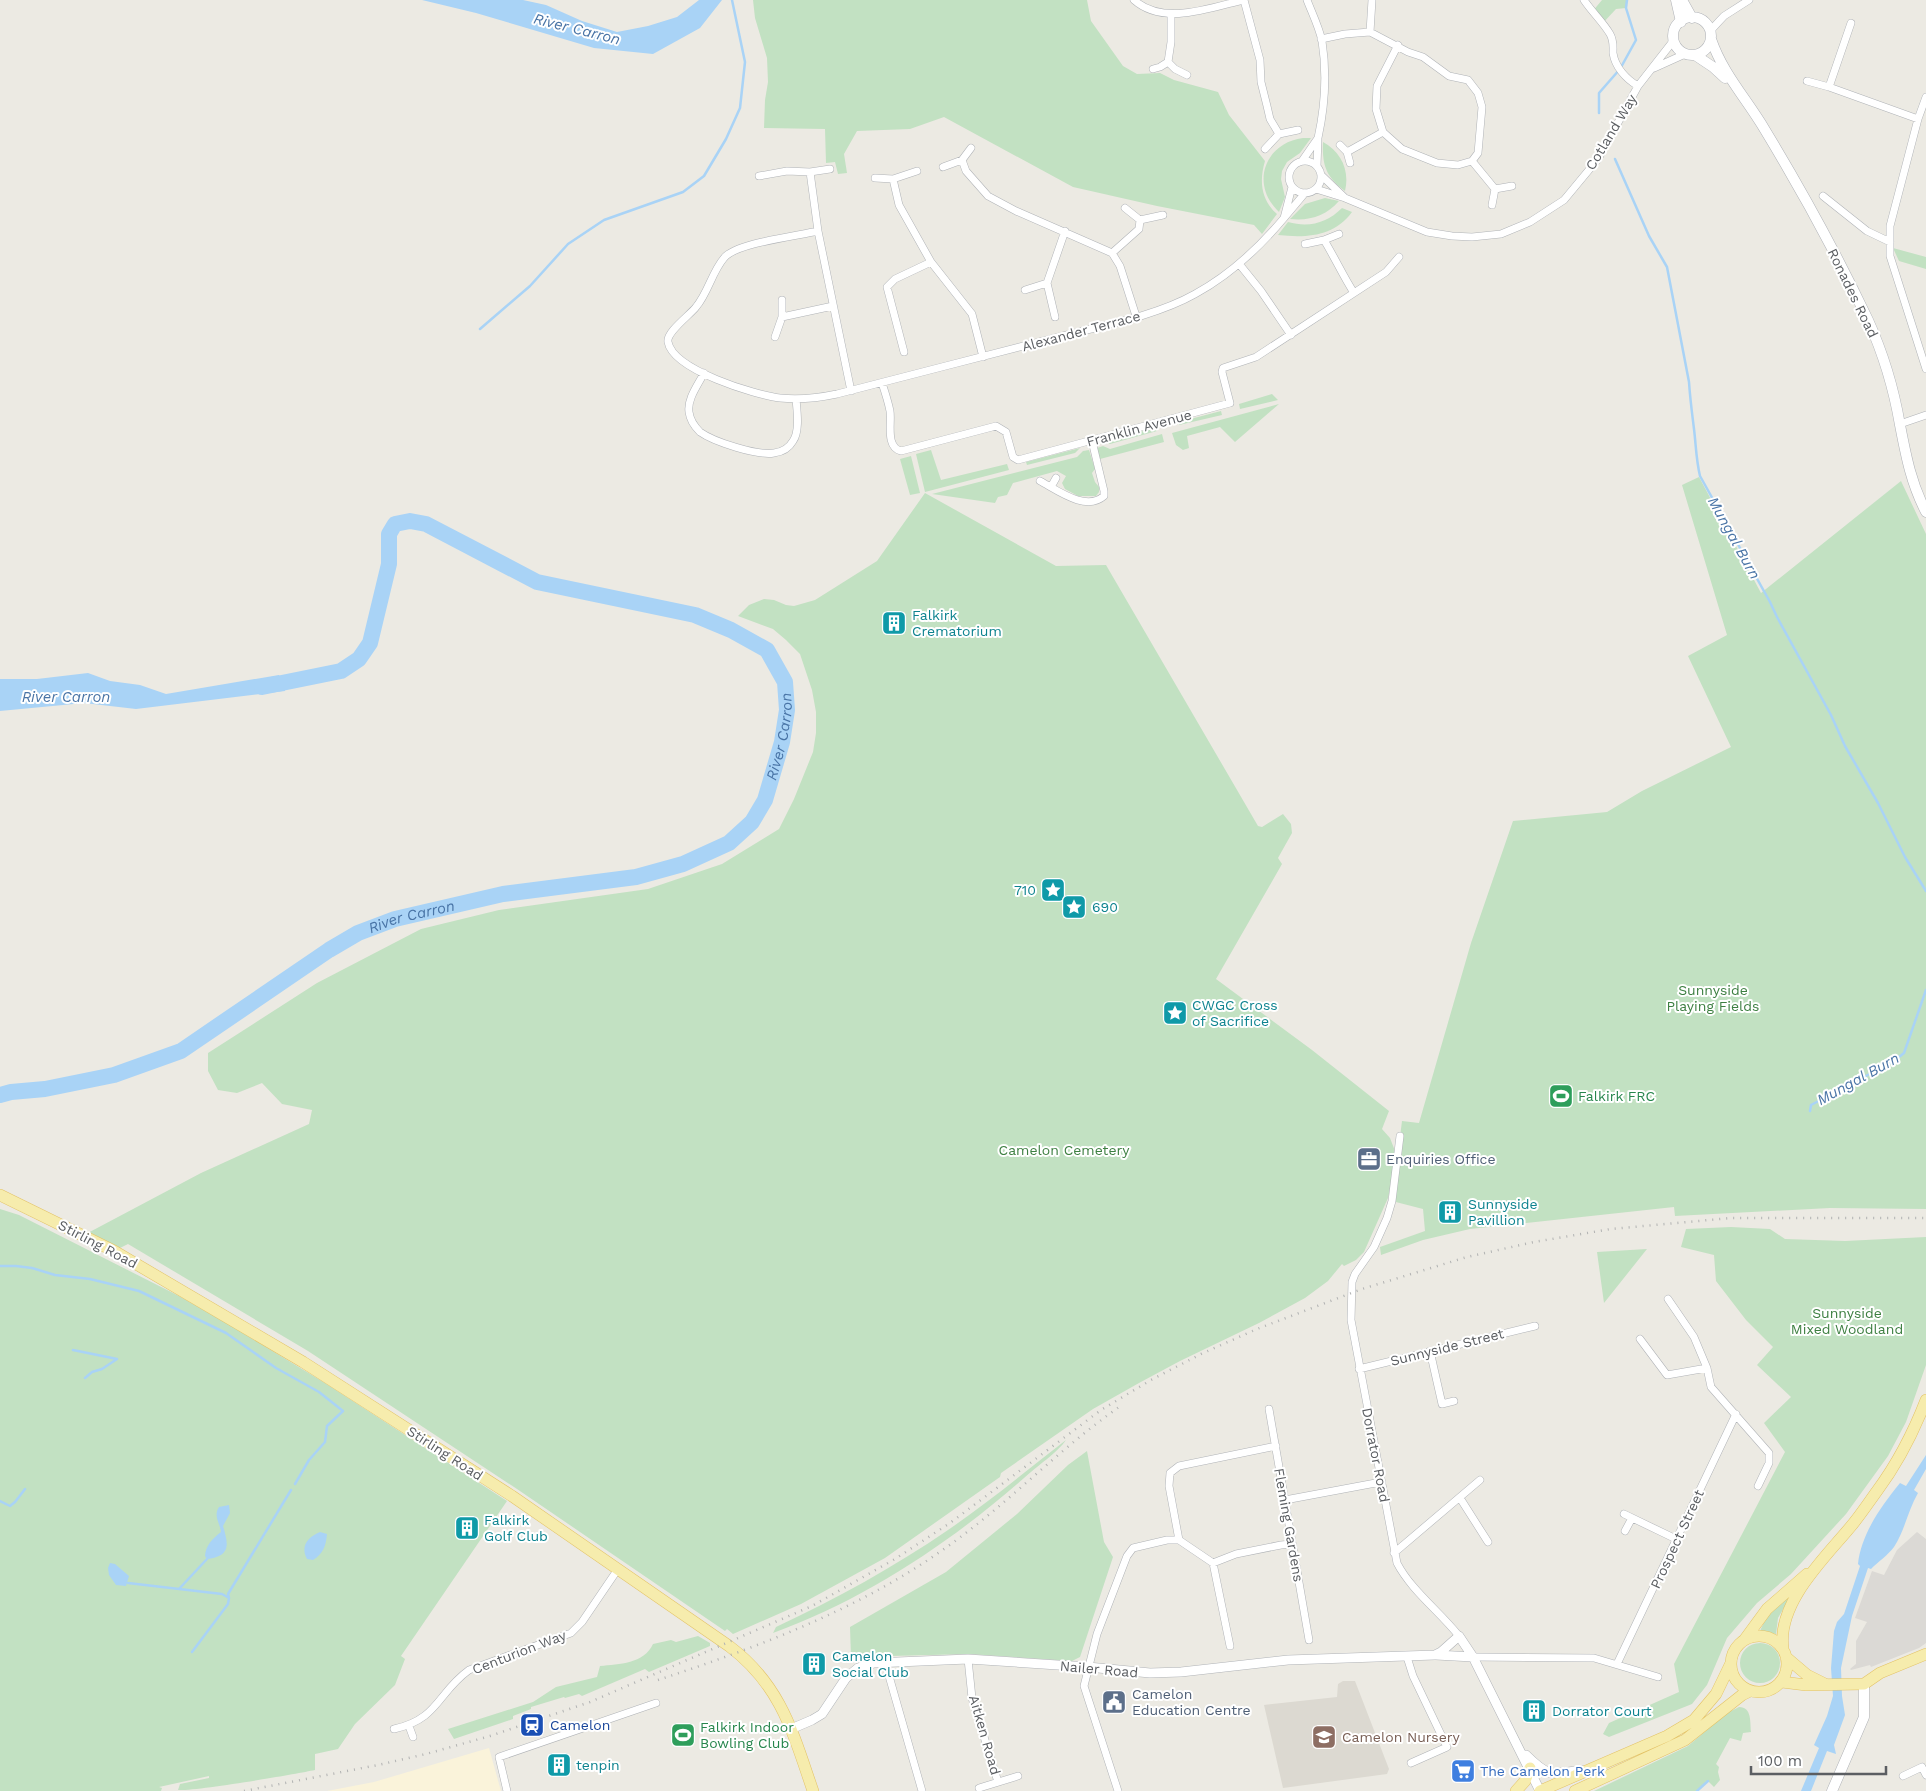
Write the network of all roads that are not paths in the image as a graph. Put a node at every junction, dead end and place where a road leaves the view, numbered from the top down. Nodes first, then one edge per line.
1 (1134, 0) edge
2 (1244, 0) edge
3 (1308, 0) edge
4 (1372, 0) edge
5 (1584, 0) edge
6 (1676, 0) edge
7 (1682, 0) edge
8 (1749, 0) edge
9 (1171, 14) junction
10 (1692, 18) junction
11 (1681, 22) junction
12 (1851, 23) dead end
13 (1370, 32) junction
14 (1711, 35) junction
15 (1321, 40) junction
16 (1674, 40) junction
17 (1398, 45) junction
18 (1690, 55) junction
19 (1168, 62) junction
20 (1654, 68) junction
21 (1153, 69) dead end
22 (1187, 75) dead end
23 (1807, 81) dead end
24 (1638, 86) junction
25 (1829, 87) junction
26 (1738, 91) junction
27 (1926, 98) edge
28 (1918, 119) junction
29 (1298, 130) dead end
30 (1383, 132) junction
31 (1279, 134) junction
32 (1318, 138) junction
33 (1340, 145) dead end
34 (971, 148) dead end
35 (1265, 149) dead end
36 (1348, 152) junction
37 (962, 160) junction
38 (1302, 161) junction
39 (1472, 161) junction
40 (1350, 162) dead end
41 (1317, 166) junction
42 (943, 167) dead end
43 (830, 169) dead end
44 (917, 171) dead end
45 (810, 172) junction
46 (1321, 175) junction
47 (759, 176) dead end
48 (875, 178) dead end
49 (893, 179) junction
50 (1512, 186) dead end
51 (1292, 187) junction
52 (1316, 189) junction
53 (1495, 189) junction
54 (1305, 193) junction
55 (1823, 196) dead end
56 (1345, 198) junction
57 (1492, 204) dead end
58 (1125, 208) dead end
59 (1163, 215) dead end
60 (1284, 218) junction
61 (1140, 220) junction
62 (818, 231) junction
63 (1065, 231) junction
64 (1339, 234) dead end
65 (1324, 240) junction
66 (1890, 242) junction
67 (1304, 244) dead end
68 (1112, 253) junction
69 (1399, 257) dead end
70 (931, 262) junction
71 (1240, 265) junction
72 (1047, 283) junction
73 (1025, 290) dead end
74 (1354, 293) junction
75 (782, 300) dead end
76 (833, 306) junction
77 (1136, 316) junction
78 (782, 317) junction
79 (1055, 317) dead end
80 (1291, 335) junction
81 (775, 336) dead end
82 (904, 352) dead end
83 (983, 357) junction
84 (1926, 369) edge
85 (704, 373) junction
86 (882, 383) junction
87 (851, 391) junction
88 (796, 399) junction
89 (1926, 415) edge
90 (1900, 424) junction
91 (1092, 441) junction
92 (1056, 478) dead end
93 (1040, 481) dead end
94 (1051, 487) junction
95 (1926, 512) edge
96 (1400, 1136) dead end
97 (0, 1195) edge
98 (1668, 1299) dead end
99 (1535, 1326) dead end
100 (1640, 1339) dead end
101 (1430, 1351) junction
102 (1707, 1368) junction
103 (1359, 1369) junction
104 (1926, 1400) edge
105 (1454, 1401) dead end
106 (1269, 1410) dead end
107 (1736, 1414) junction
108 (1276, 1446) junction
109 (1480, 1480) dead end
110 (1381, 1482) junction
111 (1758, 1486) dead end
112 (1460, 1498) junction
113 (1285, 1500) junction
114 (1624, 1514) dead end
115 (1632, 1518) junction
116 (1625, 1531) dead end
117 (1676, 1539) junction
118 (1179, 1540) junction
119 (1488, 1542) dead end
120 (1291, 1544) junction
121 (1394, 1553) junction
122 (1213, 1563) junction
123 (618, 1569) junction
124 (1813, 1569) junction
125 (1459, 1636) junction
126 (1745, 1639) junction
127 (1309, 1640) dead end
128 (1230, 1646) dead end
129 (1785, 1653) junction
130 (1435, 1654) junction
131 (1926, 1654) edge
132 (1407, 1657) junction
133 (1473, 1657) junction
134 (968, 1659) junction
135 (884, 1662) junction
136 (1731, 1663) junction
137 (1617, 1664) junction
138 (1088, 1667) junction
139 (1658, 1677) dead end
140 (1782, 1682) junction
141 (1864, 1684) junction
142 (1827, 1685) junction
143 (1750, 1692) junction
144 (656, 1703) dead end
145 (409, 1726) junction
146 (394, 1729) dead end
147 (791, 1730) junction
148 (413, 1737) dead end
149 (1519, 1747) junction
150 (1411, 1763) dead end
151 (1530, 1768) junction
152 (1589, 1769) junction
153 (1926, 1775) edge
154 (1018, 1776) dead end
155 (1903, 1776) dead end
156 (998, 1782) junction
157 (979, 1788) dead end
158 (507, 1791) edge
159 (813, 1791) edge
160 (922, 1791) edge
161 (1118, 1791) edge
162 (1516, 1791) edge
163 (1540, 1791) edge
164 (1575, 1791) edge
165 (1832, 1791) edge

1 - 9 street
2 - 9 street
2 - 31 street
3 - 15 street
4 - 13 street
5 - 24 street
6 - 11 main road
7 - 10 main road
8 - 14 street
9 - 19 street
10 - 11 main road
10 - 14 main road
11 - 16 main road
12 - 25 street
13 - 15 street
13 - 17 street
14 - 18 main road
14 - 26 main road, Ronades Road
15 - 32 street
16 - 18 main road
16 - 20 street, Cotland Way
17 - 30 street
17 - 39 street
18 - 20 street, Cotland Way
18 - 26 main road, Ronades Road
19 - 21 street
19 - 22 street
20 - 24 street, Cotland Way
23 - 25 street
24 - 56 street, Cotland Way
25 - 28 street
26 - 90 main road, Ronades Road
27 - 28 street
28 - 66 street
29 - 31 street
30 - 36 street
30 - 39 street
31 - 35 street
32 - 38 street
32 - 41 street
33 - 36 street
34 - 37 street
36 - 40 street
37 - 42 street
37 - 63 street
38 - 41 street
38 - 51 street
39 - 53 street
41 - 46 street
43 - 45 street
44 - 49 street
45 - 47 street
45 - 62 street
46 - 52 street
46 - 56 street, Cotland Way
48 - 49 street
49 - 70 street
50 - 53 street
51 - 54 street
51 - 60 street
52 - 54 street
52 - 56 street, Cotland Way
53 - 57 street
54 - 60 street, Alexander Terrace
55 - 66 street
58 - 61 street
59 - 61 street
60 - 71 street, Alexander Terrace
61 - 68 street
62 - 76 street
62 - 85 street, Alexander Terrace
63 - 68 street
63 - 72 street
64 - 65 street
65 - 67 street
65 - 74 street
66 - 84 street
68 - 77 street
69 - 74 street, Franklin Avenue
70 - 82 street
70 - 83 street
71 - 77 street, Alexander Terrace
71 - 80 street
72 - 73 street
72 - 79 street
74 - 80 street, Franklin Avenue
75 - 78 street
76 - 78 street
76 - 87 street
77 - 83 street, Alexander Terrace
78 - 81 street
80 - 91 street, Franklin Avenue
83 - 86 street, Alexander Terrace
85 - 88 street, Alexander Terrace
85 - 88 street
86 - 87 street, Alexander Terrace
86 - 91 street, Franklin Avenue
87 - 88 street, Alexander Terrace
89 - 90 street
90 - 95 main road, Ronades Road
91 - 94 street
92 - 94 street
93 - 94 street
96 - 103 street, Dorrator Road
97 - 123 main road, Stirling Road
98 - 102 street
99 - 101 street, Sunnyside Street
100 - 102 street
101 - 103 street, Sunnyside Street
101 - 105 street
102 - 107 street
103 - 110 street, Dorrator Road
104 - 124 main road
106 - 108 street, Fleming Gardens
107 - 111 street
107 - 117 street, Prospect Street
108 - 113 street, Fleming Gardens
108 - 118 street
109 - 112 street
110 - 113 street
110 - 121 street, Dorrator Road
112 - 119 street
112 - 121 street
113 - 120 street, Fleming Gardens
114 - 115 street
115 - 116 street
115 - 117 street
117 - 137 street, Prospect Street
118 - 122 street
118 - 138 street
120 - 122 street
120 - 127 street, Fleming Gardens
121 - 125 street, Dorrator Road
122 - 128 street
123 - 145 street, Centurion Way
123 - 147 main road, Stirling Road
124 - 126 main road
124 - 129 main road
125 - 130 street, Nailer Road
125 - 133 street, Dorrator Road
126 - 129 main road
126 - 136 main road
129 - 140 main road
129 - 142 main road
130 - 132 street, Nailer Road
130 - 133 street, Nailer Road
131 - 141 main road
132 - 138 street, Nailer Road
132 - 150 street
133 - 137 street
133 - 149 street, Dorrator Road
134 - 135 street, Nailer Road
134 - 138 street, Nailer Road
134 - 156 street, Aitken Road
135 - 147 street, Nailer Road
135 - 160 street
136 - 143 main road
136 - 152 main road
137 - 139 street
138 - 161 street
140 - 142 main road
140 - 143 main road
141 - 142 main road
141 - 165 main road
143 - 164 main road
144 - 158 street
145 - 146 street, Centurion Way
145 - 148 street
147 - 159 main road, Stirling Road
149 - 151 street, Dorrator Road
149 - 152 street, Dorrator Road
151 - 162 main road
151 - 163 street, Dorrator Road
152 - 163 main road
153 - 155 street
154 - 156 street
156 - 157 street

